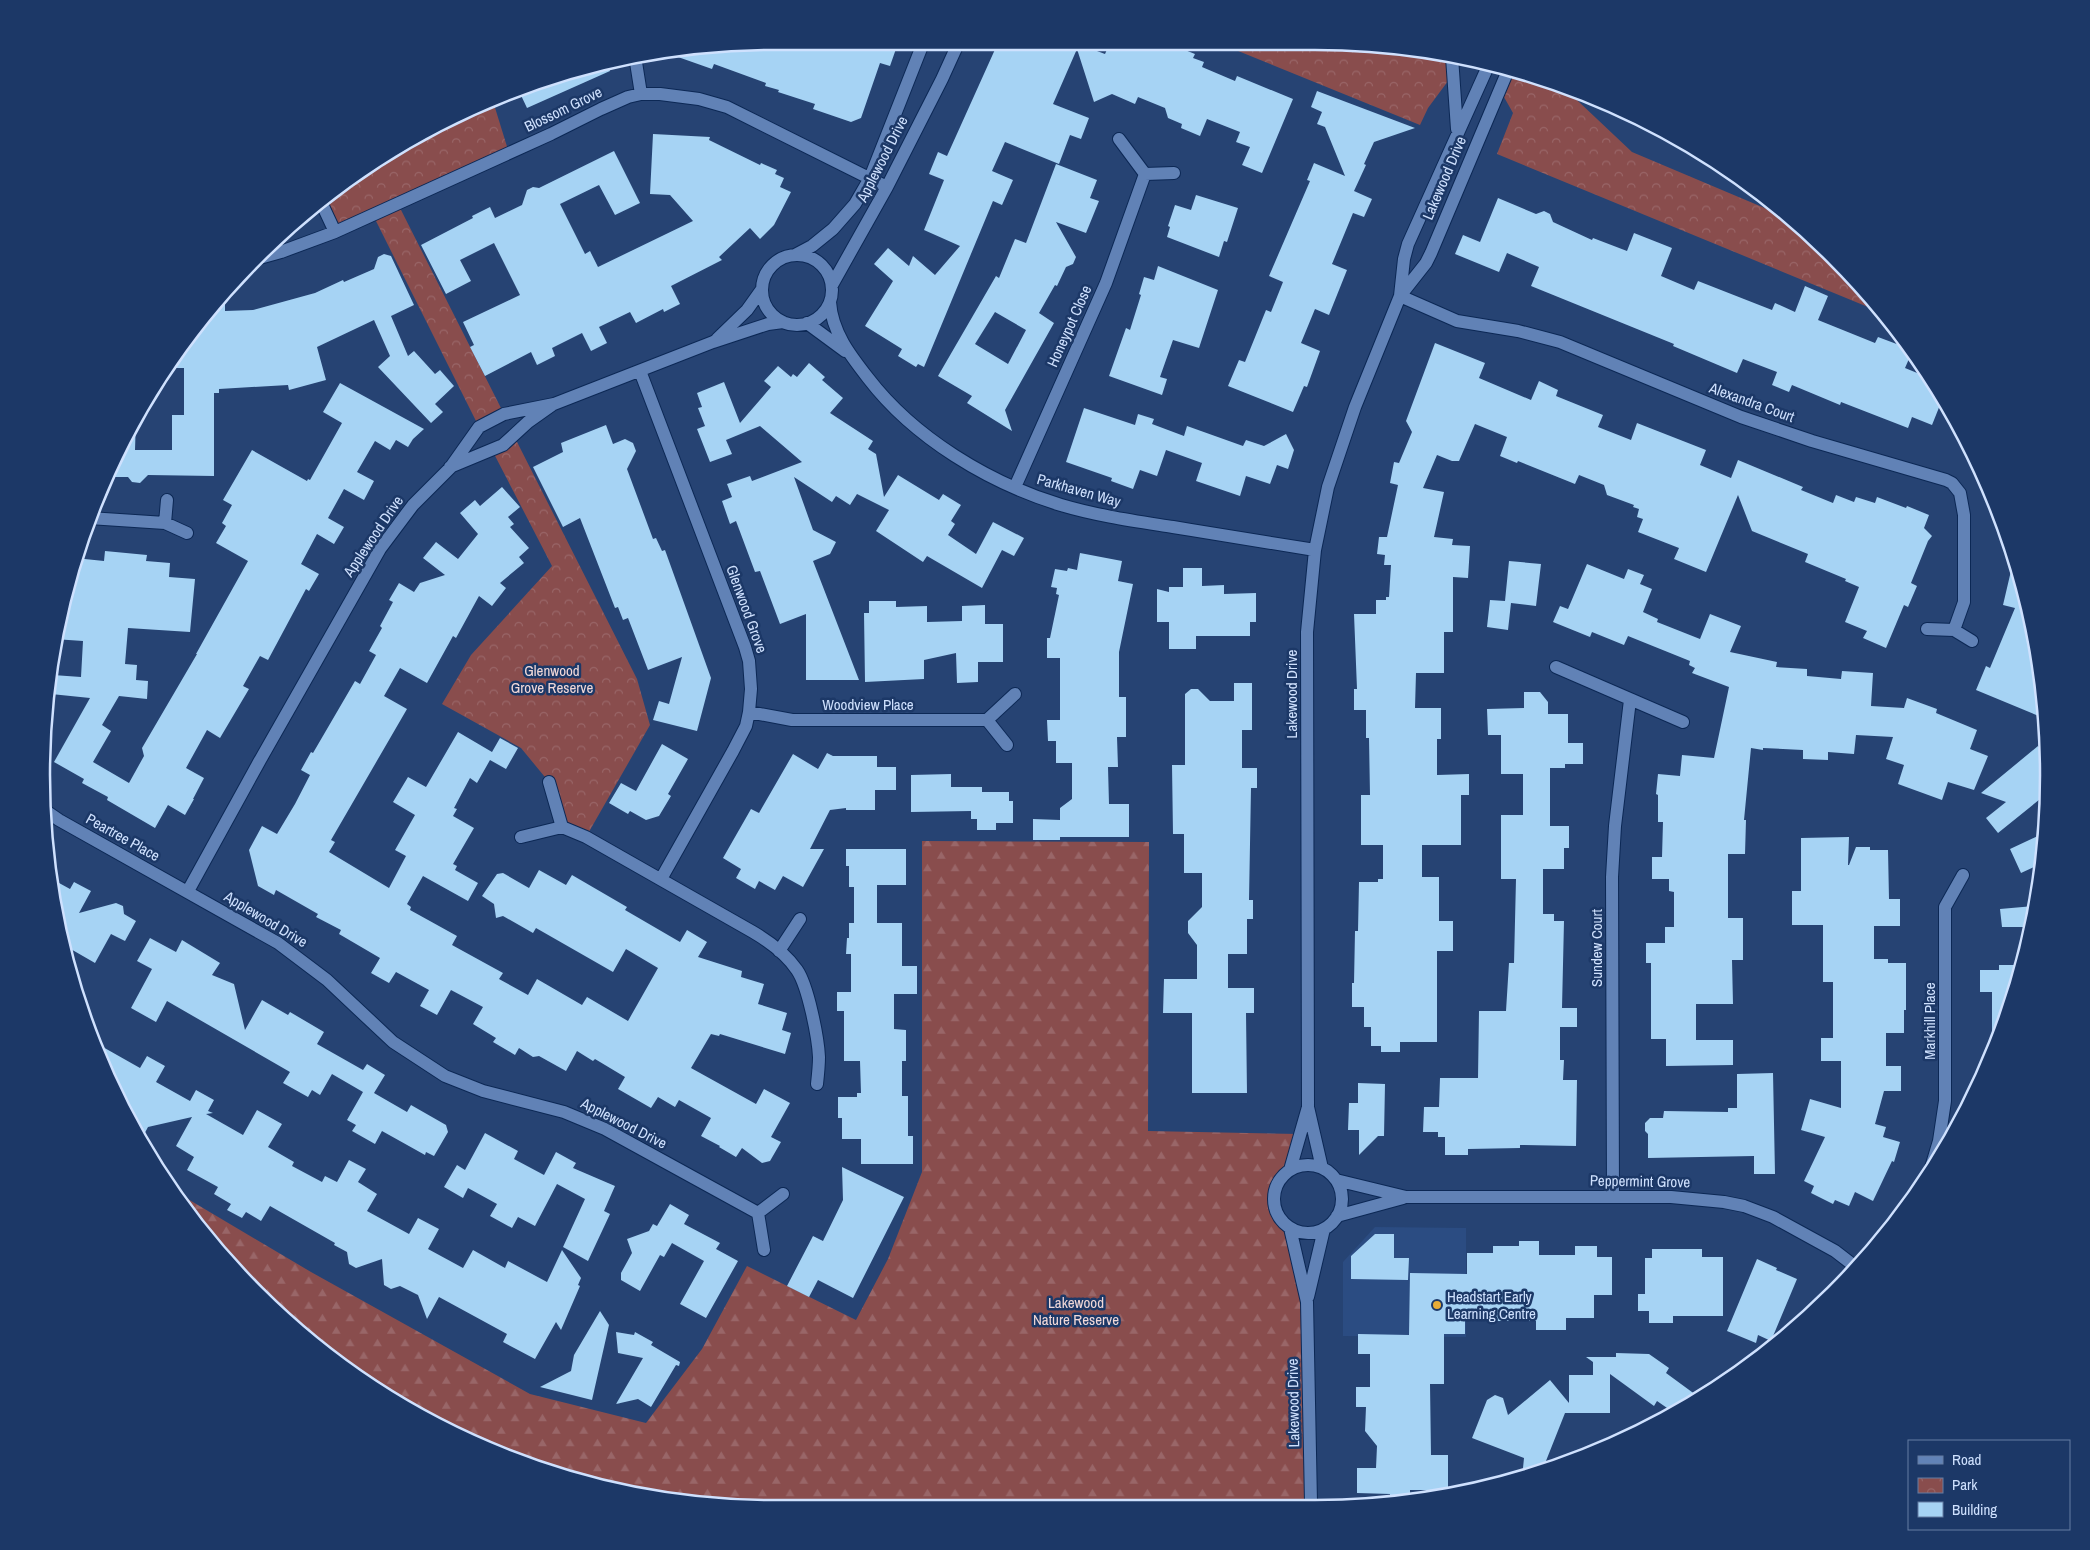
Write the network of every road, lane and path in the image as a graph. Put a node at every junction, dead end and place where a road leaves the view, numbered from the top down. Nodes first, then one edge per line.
1 (920, 50) edge
2 (955, 50) edge
3 (1452, 63) edge
4 (636, 64) edge
5 (1486, 71) edge
6 (1506, 76) edge
7 (641, 94) junction
8 (1458, 131) junction
9 (1119, 139) dead end
10 (1174, 173) dead end
11 (1146, 174) junction
12 (870, 178) junction
13 (887, 187) junction
14 (324, 208) edge
15 (334, 232) junction
16 (269, 255) edge
17 (794, 255) junction
18 (832, 285) junction
19 (762, 289) junction
20 (1400, 296) junction
21 (830, 302) junction
22 (783, 322) junction
23 (807, 323) junction
24 (713, 342) junction
25 (851, 356) junction
26 (640, 371) junction
27 (554, 404) junction
28 (450, 468) junction
29 (1016, 487) junction
30 (167, 500) dead end
31 (97, 519) edge
32 (165, 523) junction
33 (187, 533) dead end
34 (1314, 550) junction
35 (1927, 629) dead end
36 (1954, 630) junction
37 (1972, 641) dead end
38 (1556, 667) dead end
39 (1015, 694) dead end
40 (1630, 700) junction
41 (750, 712) junction
42 (987, 720) junction
43 (1683, 722) dead end
44 (1007, 745) dead end
45 (549, 782) dead end
46 (52, 815) edge
47 (562, 827) junction
48 (521, 836) dead end
49 (1963, 875) dead end
50 (661, 879) junction
51 (188, 891) junction
52 (800, 919) dead end
53 (779, 950) junction
54 (817, 1084) dead end
55 (1308, 1107) junction
56 (1937, 1148) edge
57 (1322, 1168) junction
58 (1290, 1170) junction
59 (1336, 1180) junction
60 (783, 1194) dead end
61 (1612, 1196) junction
62 (1406, 1197) junction
63 (758, 1213) junction
64 (1337, 1216) junction
65 (1290, 1228) junction
66 (1324, 1229) junction
67 (764, 1250) dead end
68 (1851, 1263) edge
69 (1307, 1302) junction
70 (1311, 1500) edge

1 - 12 street, Applewood Drive
2 - 13 street, Applewood Drive
3 - 8 street, Lakewood Drive
4 - 7 street
5 - 8 street, Lakewood Drive
6 - 20 street, Lakewood Drive
7 - 12 street, Blossom Grove
7 - 15 street, Blossom Grove
8 - 20 street, Lakewood Drive
9 - 11 street
10 - 11 street
11 - 29 street, Honeypot Close
12 - 13 street, Blossom Grove
12 - 17 street, Applewood Drive
13 - 18 street, Applewood Drive
14 - 15 street
15 - 16 street, Blossom Grove
17 - 18 street
17 - 19 street
18 - 21 street
19 - 22 street
19 - 24 street, Applewood Drive
20 - 34 street, Lakewood Drive
20 - 36 street, Alexandra Court
21 - 23 street
21 - 25 street, Parkhaven Way
22 - 23 street
22 - 24 street, Applewood Drive
23 - 25 street, Parkhaven Way
24 - 26 street, Applewood Drive
25 - 29 street, Parkhaven Way
26 - 27 street, Applewood Drive
26 - 41 street, Glenwood Grove
27 - 28 street, Applewood Drive
27 - 28 street, Applewood Drive
28 - 51 street, Applewood Drive
29 - 34 street, Parkhaven Way
30 - 32 street
31 - 32 street
32 - 33 street
34 - 55 street, Lakewood Drive
35 - 36 street
36 - 37 street
38 - 40 street
39 - 42 street
40 - 43 street
40 - 61 street, Sundew Court
41 - 42 street, Woodview Place
41 - 50 street, Glenwood Grove
42 - 44 street
45 - 47 street
46 - 51 street, Peartree Place
47 - 48 street
47 - 50 street
49 - 56 street, Markhill Place
50 - 53 street
51 - 63 street, Applewood Drive
52 - 53 street
53 - 54 street
55 - 57 street, Lakewood Drive
55 - 58 street, Lakewood Drive
57 - 58 street
57 - 59 street
58 - 65 street
59 - 62 street, Peppermint Grove
59 - 64 street
60 - 63 street
61 - 62 street, Peppermint Grove
61 - 68 street, Peppermint Grove
62 - 64 street, Peppermint Grove
63 - 67 street
64 - 66 street
65 - 66 street
65 - 69 street, Lakewood Drive
66 - 69 street, Lakewood Drive
69 - 70 street, Lakewood Drive

